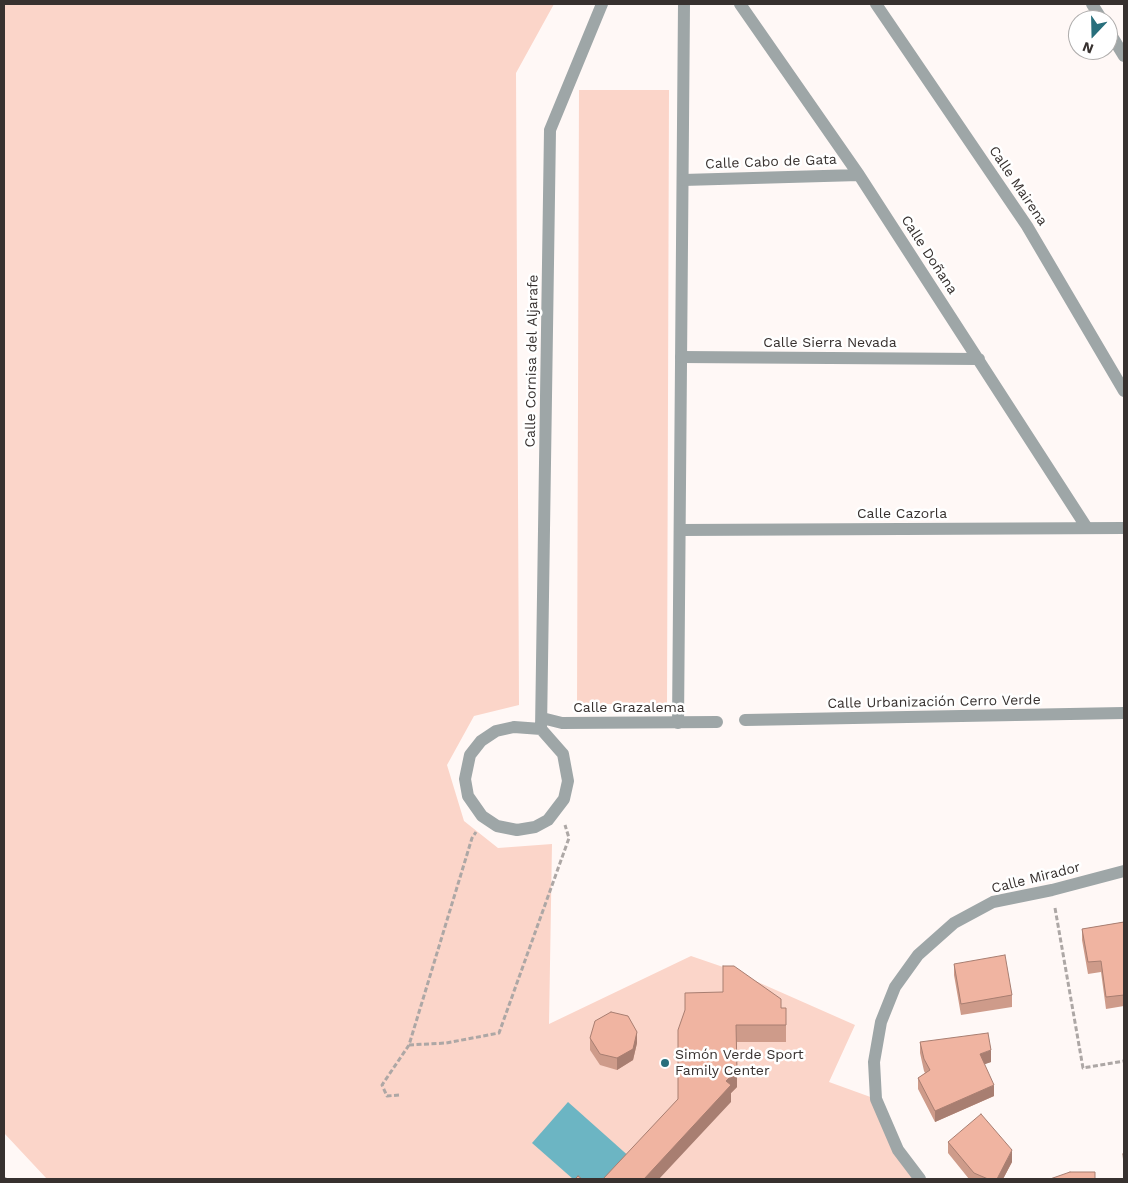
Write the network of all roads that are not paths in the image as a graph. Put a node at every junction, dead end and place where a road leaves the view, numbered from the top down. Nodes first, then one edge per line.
1 (602, 4) edge
2 (684, 4) edge
3 (740, 4) edge
4 (876, 4) edge
5 (859, 175) junction
6 (683, 180) junction
7 (681, 357) junction
8 (979, 359) junction
9 (1124, 391) edge
10 (1087, 528) junction
11 (1124, 528) edge
12 (680, 530) junction
13 (1124, 713) edge
14 (745, 720) dead end
15 (717, 722) dead end
16 (541, 723) junction
17 (678, 723) junction
18 (1124, 871) edge
19 (920, 1179) edge

1 - 16 street, Calle Cornisa del Aljarafe
2 - 6 street
3 - 5 street, Calle Doñana
4 - 9 street, Calle Mairena
5 - 6 street, Calle Cabo de Gata
5 - 8 street, Calle Doñana
6 - 7 street
7 - 8 street, Calle Sierra Nevada
7 - 12 street
8 - 10 street, Calle Doñana
10 - 11 street, Calle Cazorla
10 - 12 street, Calle Cazorla
12 - 17 street
13 - 14 street, Calle Urbanización Cerro Verde
15 - 17 street, Calle Grazalema
16 - 16 street
16 - 17 street, Calle Grazalema
18 - 19 street, Calle Mirador

